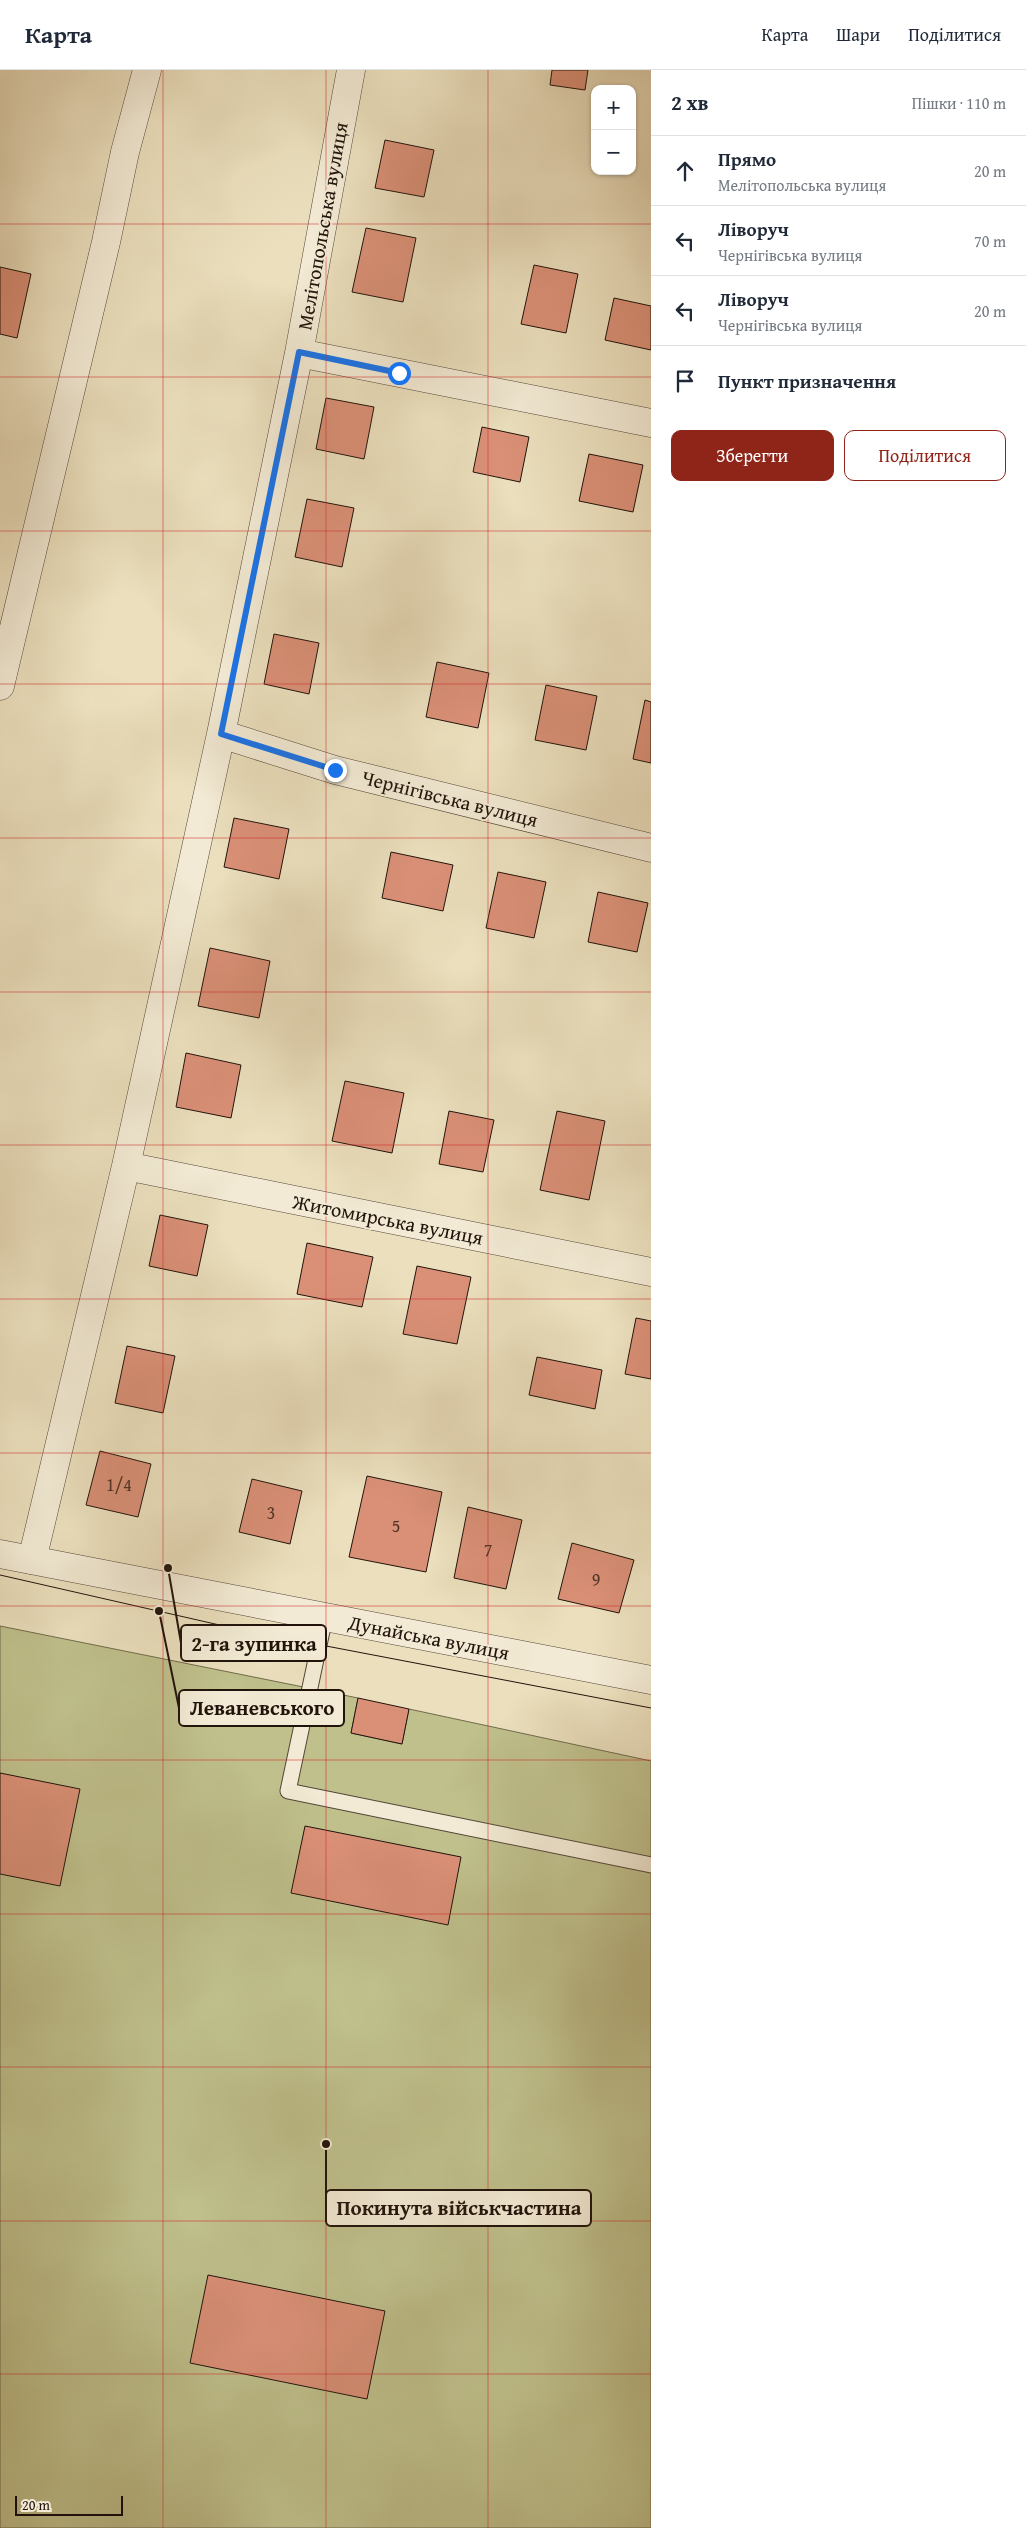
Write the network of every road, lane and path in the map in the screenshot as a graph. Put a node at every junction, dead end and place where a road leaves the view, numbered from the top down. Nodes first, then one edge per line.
1 (147, 70) edge
2 (351, 70) edge
3 (299, 352) junction
4 (651, 423) edge
5 (0, 686) edge
6 (221, 734) junction
7 (651, 848) edge
8 (126, 1166) junction
9 (651, 1272) edge
10 (0, 1554) edge
11 (32, 1560) junction
12 (325, 1617) junction
13 (651, 1680) edge
14 (651, 1865) edge

1 - 5 street
2 - 3 street, Мелітопольська вулиця
3 - 4 street, Мелітопольська вулиця
3 - 6 street
6 - 7 street, Чернігівська вулиця
6 - 8 street
8 - 9 street, Житомирська вулиця
8 - 11 street
10 - 11 street, Дунайська вулиця
11 - 12 street, Дунайська вулиця
12 - 13 street, Дунайська вулиця
12 - 14 lane

